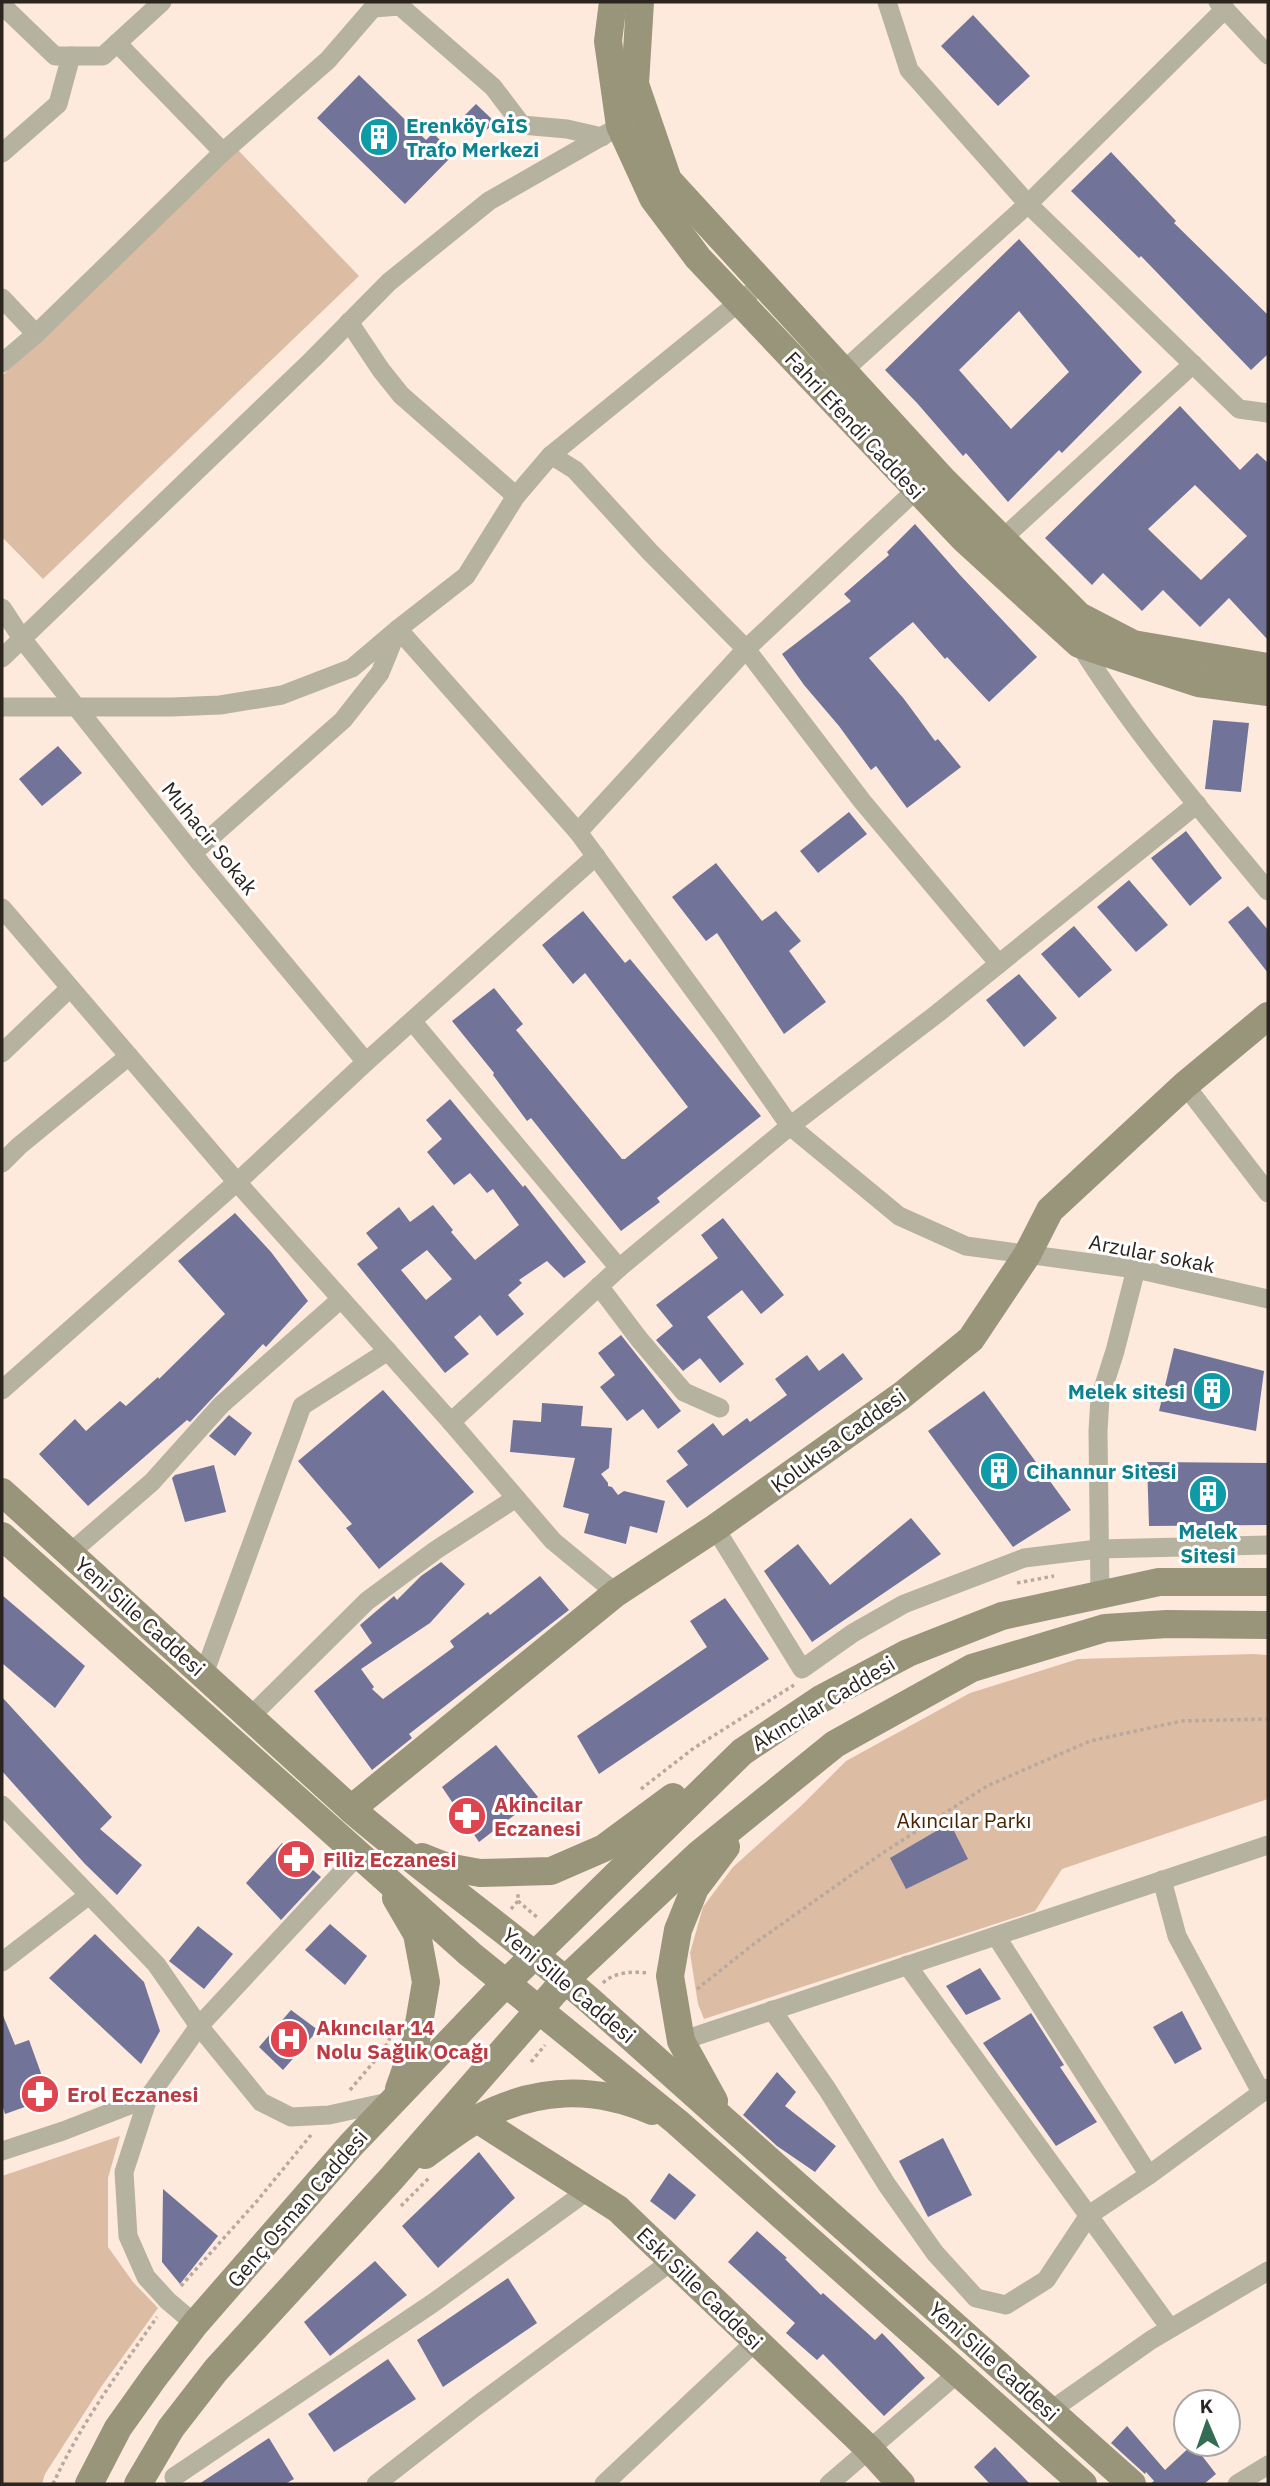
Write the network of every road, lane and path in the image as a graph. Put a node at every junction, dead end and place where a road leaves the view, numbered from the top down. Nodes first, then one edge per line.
1 (162, 2) edge
2 (613, 2) edge
3 (640, 2) edge
4 (887, 2) edge
5 (2, 5) edge
6 (1222, 5) edge
7 (117, 43) junction
8 (1268, 55) edge
9 (71, 56) junction
10 (611, 131) junction
11 (223, 152) junction
12 (2, 153) edge
13 (1028, 204) junction
14 (762, 284) junction
15 (2, 298) edge
16 (739, 302) junction
17 (349, 322) junction
18 (36, 334) junction
19 (2, 363) edge
20 (1193, 364) junction
21 (843, 371) junction
22 (1268, 413) edge
23 (551, 455) junction
24 (916, 489) junction
25 (516, 496) junction
26 (1002, 539) junction
27 (2, 608) edge
28 (398, 629) junction
29 (23, 640) junction
30 (1079, 643) junction
31 (746, 649) junction
32 (2, 658) edge
33 (1268, 667) edge
34 (1268, 692) edge
35 (2, 707) edge
36 (77, 708) junction
37 (1196, 804) junction
38 (578, 832) junction
39 (192, 853) junction
40 (596, 856) junction
41 (1268, 891) edge
42 (2, 908) edge
43 (999, 964) junction
44 (70, 988) junction
45 (1268, 1016) edge
46 (412, 1020) junction
47 (2, 1053) edge
48 (129, 1056) junction
49 (366, 1062) junction
50 (1185, 1085) junction
51 (790, 1126) junction
52 (2, 1163) edge
53 (236, 1181) junction
54 (1268, 1193) edge
55 (1027, 1255) junction
56 (619, 1268) junction
57 (1136, 1269) junction
58 (598, 1286) junction
59 (341, 1299) junction
60 (1268, 1300) edge
61 (388, 1351) junction
62 (2, 1390) edge
63 (720, 1408) dead end
64 (451, 1422) junction
65 (2, 1477) edge
66 (2, 1492) edge
67 (516, 1498) junction
68 (715, 1528) junction
69 (2, 1536) edge
70 (1268, 1545) edge
71 (75, 1549) junction
72 (1098, 1549) junction
73 (1268, 1582) edge
74 (616, 1593) junction
75 (1100, 1594) junction
76 (1268, 1625) edge
77 (199, 1664) junction
78 (250, 1717) junction
79 (1268, 1719) edge
80 (742, 1752) junction
81 (2, 1805) edge
82 (351, 1809) junction
83 (754, 1809) junction
84 (1268, 1845) edge
85 (394, 1846) junction
86 (358, 1854) junction
87 (384, 1878) junction
88 (1162, 1880) junction
89 (89, 1895) junction
90 (996, 1936) junction
91 (535, 1955) junction
92 (2, 1962) edge
93 (907, 1965) junction
94 (565, 1980) junction
95 (506, 1984) junction
96 (692, 1998) dead end
97 (772, 2010) junction
98 (538, 2011) junction
99 (199, 2026) junction
100 (393, 2030) dead end
101 (681, 2041) junction
102 (1264, 2090) edge
103 (148, 2098) junction
104 (394, 2101) junction
105 (330, 2115) junction
106 (477, 2119) junction
107 (724, 2119) junction
108 (677, 2122) junction
109 (2, 2151) edge
110 (436, 2171) dead end
111 (1149, 2175) junction
112 (391, 2179) junction
113 (587, 2191) junction
114 (392, 2215) dead end
115 (1089, 2215) junction
116 (672, 2261) junction
117 (1268, 2271) edge
118 (168, 2301) junction
119 (195, 2324) junction
120 (1170, 2328) junction
121 (756, 2342) junction
122 (958, 2373) junction
123 (1050, 2411) junction
124 (869, 2449) junction
125 (1268, 2465) edge
126 (174, 2477) dead end
127 (53, 2484) edge
128 (89, 2484) edge
129 (138, 2484) edge
130 (376, 2484) edge
131 (604, 2484) edge
132 (829, 2484) edge
133 (901, 2484) edge
134 (1083, 2484) edge
135 (1132, 2484) edge
136 (1237, 2484) edge

1 - 7 street
2 - 10 main road, Fahri Efendi Caddesi
3 - 14 main road, Fahri Efendi Caddesi
4 - 13 street
5 - 9 street
6 - 8 street
6 - 13 street
7 - 9 street
7 - 11 street
9 - 12 street
10 - 11 street
10 - 16 main road, Fahri Efendi Caddesi
10 - 17 street
11 - 18 street
13 - 20 street
13 - 21 street
14 - 16 street
14 - 21 main road, Fahri Efendi Caddesi
15 - 18 street
16 - 23 street
16 - 24 main road, Fahri Efendi Caddesi
17 - 25 street
17 - 29 street
18 - 19 street
20 - 22 street
20 - 26 street
21 - 26 main road, Fahri Efendi Caddesi
23 - 25 street
23 - 31 street
24 - 30 main road, Fahri Efendi Caddesi
24 - 31 street
25 - 28 street
26 - 33 main road, Fahri Efendi Caddesi
27 - 29 street, Muhacir Sokak
28 - 36 street
28 - 38 street, Arzular sokak
28 - 39 street
29 - 32 street
29 - 36 street, Muhacir Sokak
30 - 34 main road, Fahri Efendi Caddesi
30 - 37 street
31 - 38 street
31 - 43 street
35 - 36 street
36 - 39 street, Muhacir Sokak
37 - 41 street
37 - 43 street
38 - 40 street, Arzular sokak
39 - 49 street, Muhacir Sokak
40 - 46 street
40 - 51 street, Arzular sokak
42 - 44 street
43 - 51 street
44 - 47 street
44 - 48 street
45 - 50 main road, Kolukısa Caddesi
46 - 49 street
46 - 56 street
48 - 52 street
48 - 53 street
49 - 53 street
50 - 54 street
50 - 55 main road, Kolukısa Caddesi
51 - 55 street, Arzular sokak
51 - 56 street
53 - 59 street
53 - 62 street
55 - 57 street, Arzular sokak
55 - 68 main road, Kolukısa Caddesi
56 - 58 street
57 - 60 street, Arzular sokak
57 - 72 street
58 - 63 street
58 - 64 street
59 - 61 street
59 - 71 street
61 - 64 street
61 - 77 street
64 - 67 street
65 - 71 street
66 - 71 main road, Yeni Sille Caddesi
67 - 74 street
67 - 78 street
68 - 72 street
68 - 74 main road, Kolukısa Caddesi
69 - 86 main road, Yeni Sille Caddesi
70 - 72 street
71 - 77 main road, Yeni Sille Caddesi
72 - 75 street
73 - 75 main road, Akıncılar Caddesi
74 - 82 main road, Kolukısa Caddesi
75 - 80 main road, Akıncılar Caddesi
76 - 83 main road, Akıncılar Caddesi
77 - 78 main road, Yeni Sille Caddesi
78 - 82 main road, Yeni Sille Caddesi
79 - 96 path
80 - 85 main road
80 - 91 main road, Akıncılar Caddesi
81 - 89 street
82 - 85 main road, Yeni Sille Caddesi
83 - 94 main road, Akıncılar Caddesi
83 - 101 main road
84 - 88 street
85 - 91 main road, Yeni Sille Caddesi
86 - 87 main road, Yeni Sille Caddesi
86 - 99 street
87 - 95 main road, Yeni Sille Caddesi
87 - 104 main road
88 - 90 street
88 - 102 street
89 - 92 street
89 - 99 street
90 - 93 street
90 - 111 street
91 - 94 main road, Yeni Sille Caddesi
91 - 95 main road, Genç Osman Caddesi
93 - 97 street
93 - 115 street
94 - 98 main road
94 - 107 main road, Yeni Sille Caddesi
95 - 98 main road, Yeni Sille Caddesi
95 - 104 main road, Genç Osman Caddesi
97 - 101 street
97 - 115 street
98 - 108 main road, Yeni Sille Caddesi
98 - 112 main road
99 - 103 street
99 - 105 street
100 - 105 path
101 - 107 main road
102 - 111 street
103 - 109 street
103 - 118 street
104 - 105 street
104 - 119 main road, Genç Osman Caddesi
105 - 118 path
106 - 108 main road
106 - 112 main road
106 - 113 main road, Eski Sille Caddesi
107 - 123 main road, Yeni Sille Caddesi
108 - 122 main road, Yeni Sille Caddesi
110 - 114 path
111 - 115 street
112 - 129 main road
113 - 116 main road, Eski Sille Caddesi
113 - 126 street
115 - 120 street
116 - 121 main road, Eski Sille Caddesi
116 - 130 street
117 - 120 street
118 - 119 street
118 - 127 path
119 - 128 main road, Genç Osman Caddesi
120 - 123 street
121 - 124 main road, Eski Sille Caddesi
121 - 131 street
122 - 124 street
122 - 134 main road, Yeni Sille Caddesi
123 - 135 main road, Yeni Sille Caddesi
124 - 132 street
124 - 133 main road, Eski Sille Caddesi
125 - 136 street

